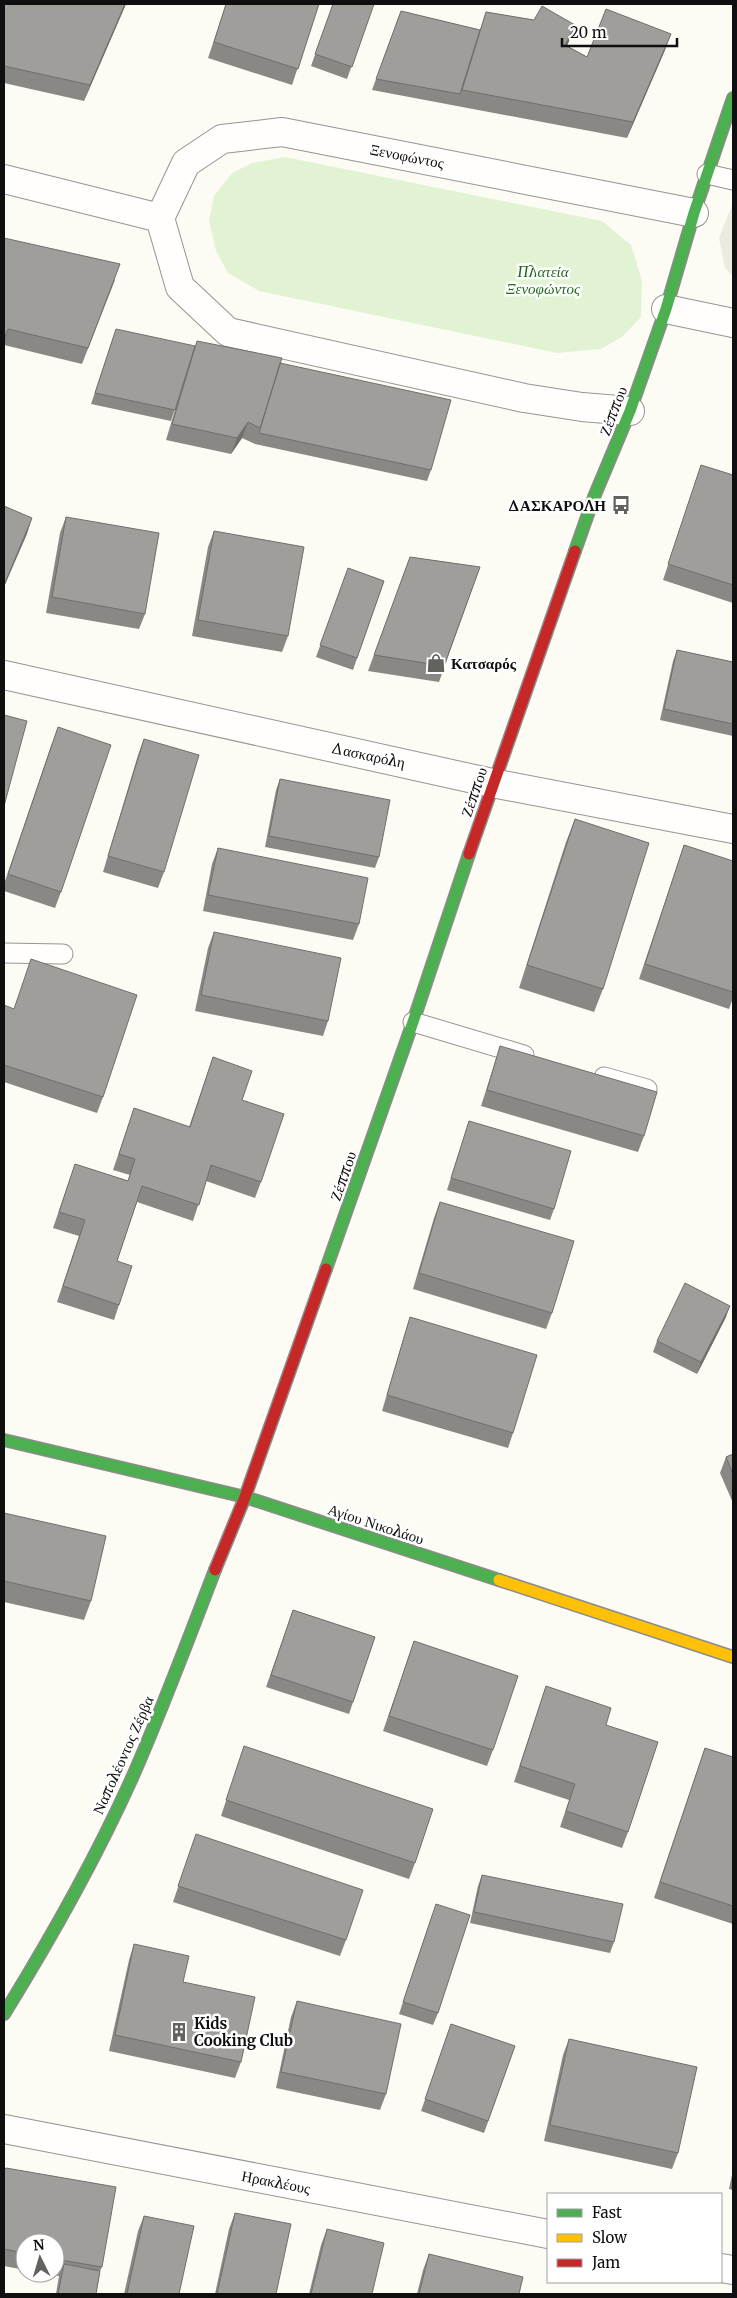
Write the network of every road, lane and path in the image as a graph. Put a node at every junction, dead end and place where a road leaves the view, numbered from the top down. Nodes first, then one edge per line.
1 (733, 98) edge
2 (707, 174) junction
3 (4, 179) edge
4 (733, 180) edge
5 (694, 213) junction
6 (160, 218) junction
7 (666, 309) junction
8 (733, 323) edge
9 (630, 411) junction
10 (4, 675) edge
11 (492, 783) junction
12 (733, 829) edge
13 (4, 953) edge
14 (63, 954) dead end
15 (413, 1022) junction
16 (545, 1061) edge
17 (582, 1071) edge
18 (647, 1089) edge
19 (4, 1440) edge
20 (245, 1497) junction
21 (733, 1657) edge
22 (4, 2014) edge
23 (4, 2129) edge
24 (547, 2234) edge

1 - 2 main road, Ζέππου
2 - 4 lane
2 - 5 main road, Ζέππου
3 - 6 street
5 - 6 street, Ξενοφώντος
5 - 7 main road, Ζέππου
6 - 9 street
7 - 8 street
7 - 9 main road, Ζέππου
9 - 11 main road, Ζέππου
10 - 11 street, Δασκαρόλη
11 - 12 street, Δασκαρόλη
11 - 15 main road, Ζέππου
13 - 14 lane
15 - 16 lane
15 - 20 main road, Ζέππου
17 - 18 lane
19 - 20 main road, Αγίου Νικολάου
20 - 21 main road, Αγίου Νικολάου
20 - 22 main road, Ναπολέοντος Ζέρβα
23 - 24 street, Ηρακλέους

